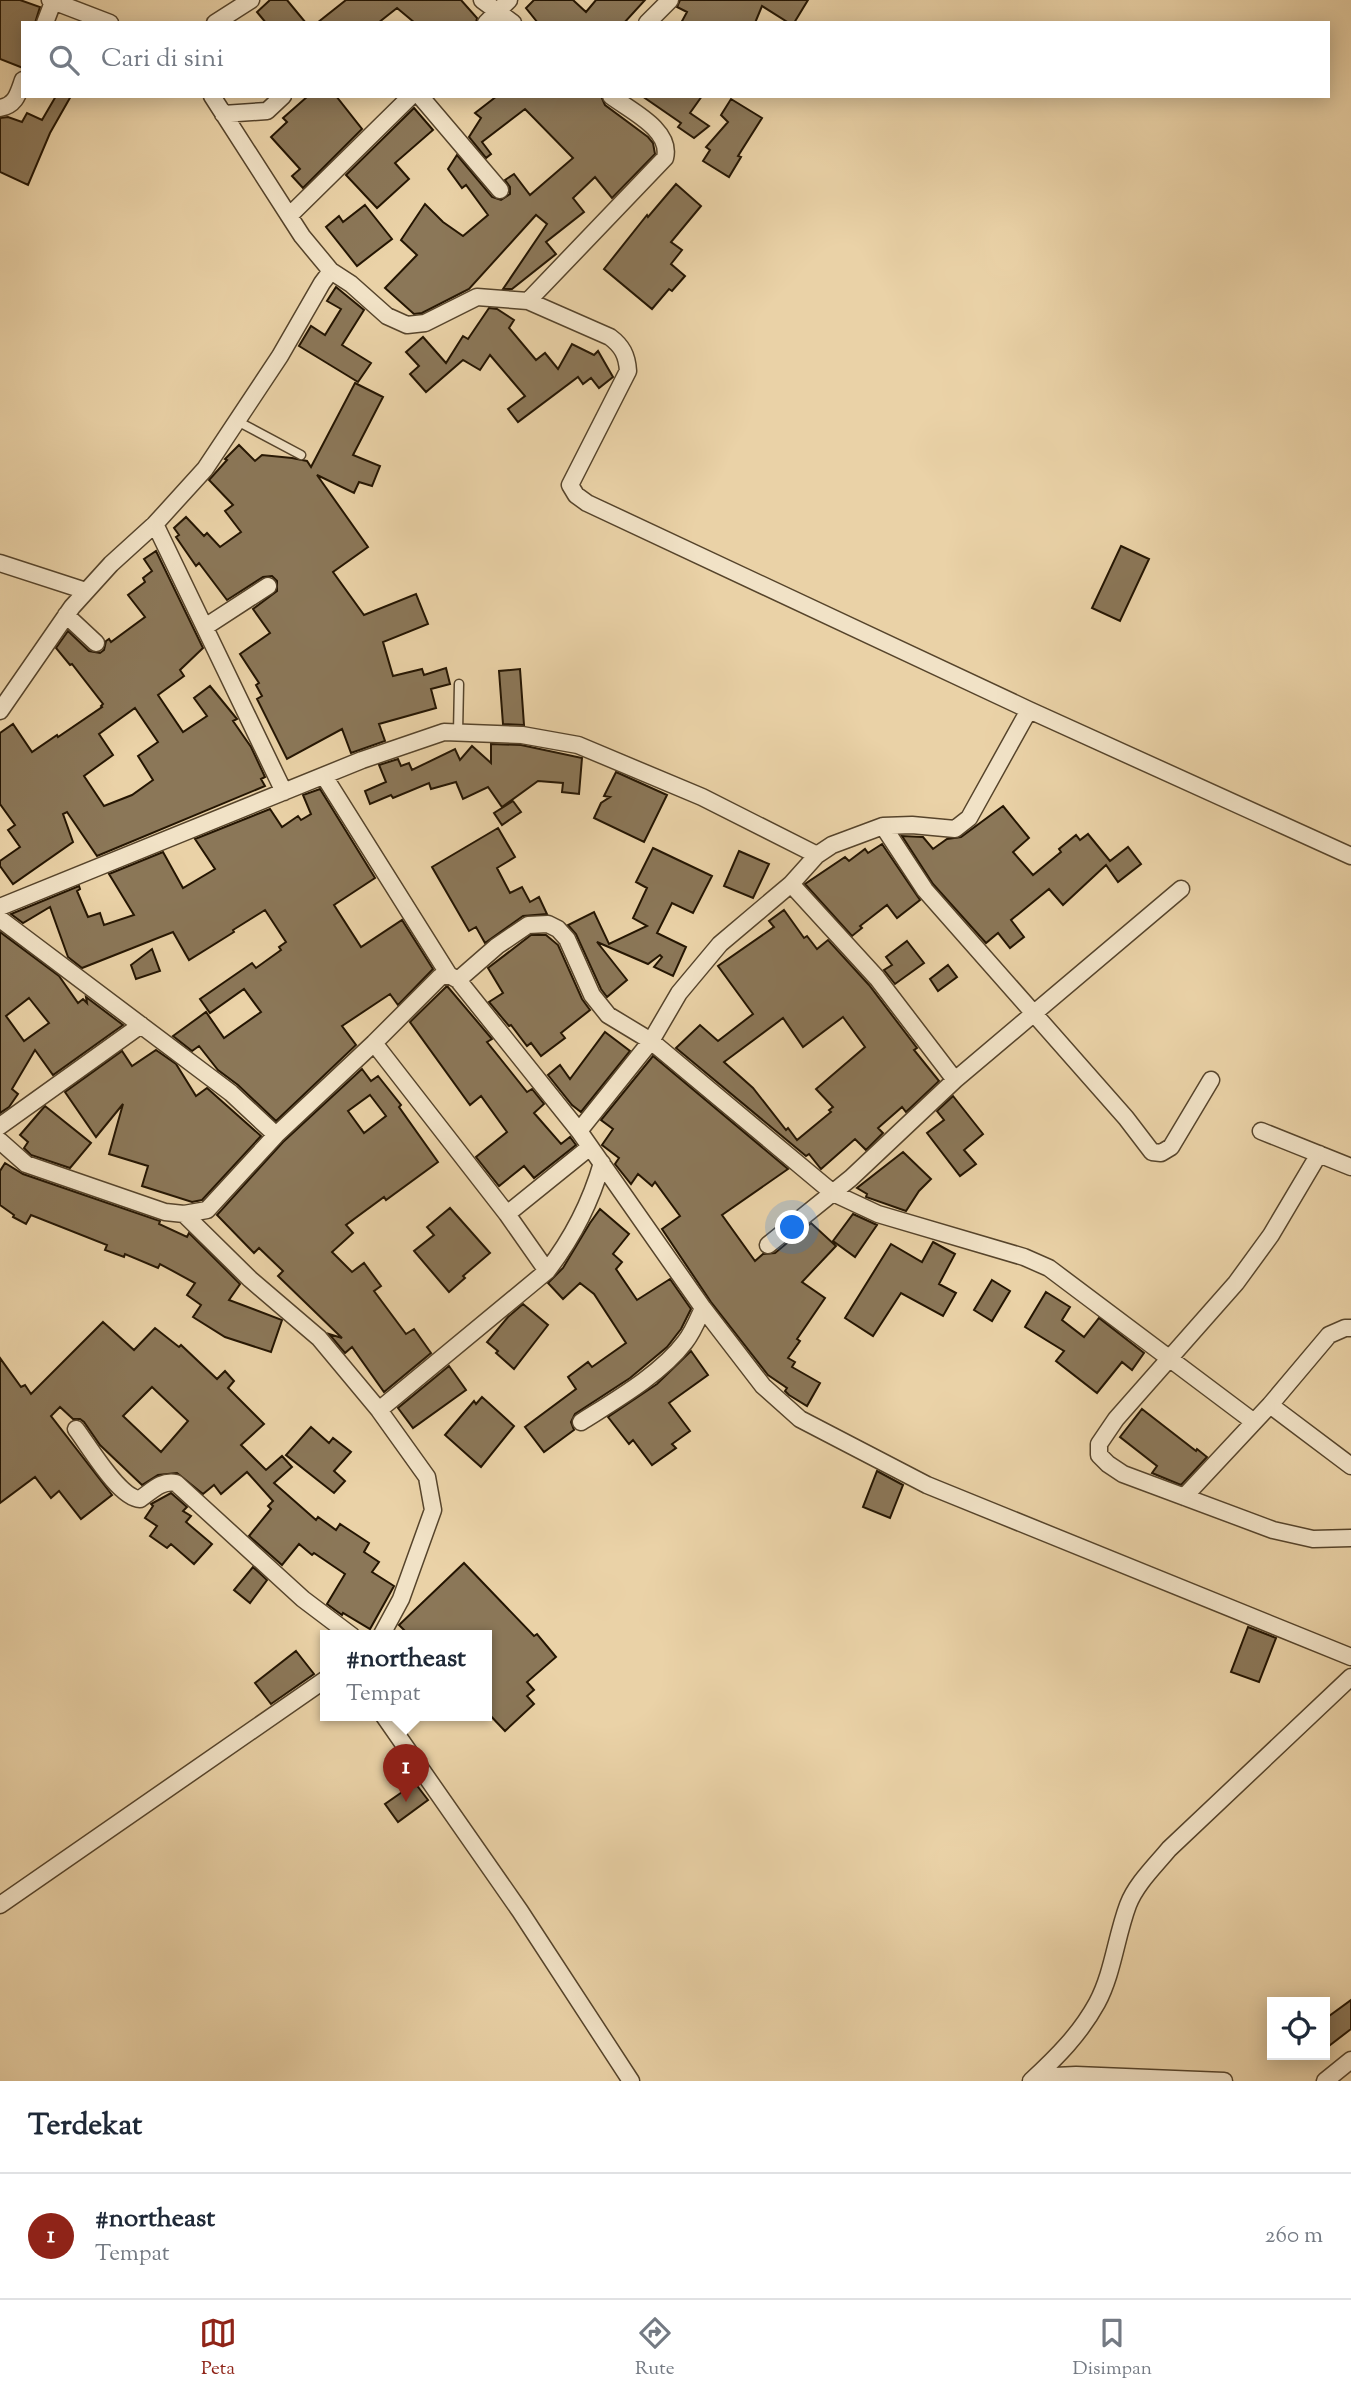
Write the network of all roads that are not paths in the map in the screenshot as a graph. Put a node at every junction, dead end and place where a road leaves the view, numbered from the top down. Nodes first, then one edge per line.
1 (251, 0) edge
2 (482, 0) edge
3 (670, 0) edge
4 (52, 1) edge
5 (498, 11) edge
6 (46, 21) edge
7 (105, 21) edge
8 (218, 21) edge
9 (649, 21) edge
10 (21, 85) edge
11 (213, 98) edge
12 (281, 98) edge
13 (409, 98) edge
14 (422, 98) edge
15 (614, 98) edge
16 (0, 108) edge
17 (223, 114) junction
18 (500, 190) dead end
19 (289, 216) junction
20 (331, 271) junction
21 (528, 301) junction
22 (237, 421) junction
23 (301, 455) dead end
24 (155, 524) junction
25 (0, 563) edge
26 (268, 586) dead end
27 (86, 591) junction
28 (66, 615) junction
29 (205, 627) junction
30 (96, 643) dead end
31 (459, 684) dead end
32 (1029, 710) junction
33 (0, 711) edge
34 (458, 733) junction
35 (324, 776) junction
36 (285, 792) junction
37 (883, 826) junction
38 (817, 855) junction
39 (1351, 856) edge
40 (791, 884) junction
41 (1181, 889) dead end
42 (0, 907) edge
43 (0, 919) edge
44 (454, 978) junction
45 (1032, 1014) junction
46 (141, 1025) junction
47 (651, 1041) junction
48 (374, 1043) junction
49 (955, 1080) junction
50 (1211, 1080) dead end
51 (0, 1126) edge
52 (1261, 1130) dead end
53 (579, 1131) junction
54 (276, 1135) junction
55 (0, 1141) edge
56 (590, 1147) junction
57 (1319, 1154) junction
58 (602, 1163) junction
59 (1351, 1167) edge
60 (832, 1193) junction
61 (184, 1214) junction
62 (507, 1214) junction
63 (768, 1245) dead end
64 (547, 1271) junction
65 (703, 1308) junction
66 (1351, 1328) edge
67 (1169, 1359) junction
68 (1270, 1405) junction
69 (379, 1410) junction
70 (580, 1422) dead end
71 (1254, 1422) junction
72 (76, 1429) dead end
73 (1351, 1466) edge
74 (1184, 1497) junction
75 (1351, 1538) edge
76 (344, 1630) edge
77 (384, 1630) edge
78 (1351, 1657) edge
79 (1351, 1677) edge
80 (320, 1683) edge
81 (387, 1721) edge
82 (0, 1905) edge
83 (1351, 2060) edge
84 (631, 2081) edge
85 (1032, 2081) edge
86 (1224, 2081) edge
87 (1325, 2081) edge

1 - 8 street
2 - 5 street
3 - 9 street
4 - 6 street
4 - 7 street
10 - 16 street
11 - 17 street
12 - 17 street
13 - 19 street
14 - 18 street
15 - 21 street
17 - 19 street
19 - 20 street
20 - 21 street
20 - 22 street
21 - 32 street
22 - 23 lane
22 - 24 street
24 - 27 street
24 - 29 street
25 - 27 street
26 - 29 street
27 - 28 street
28 - 30 street
28 - 33 street
29 - 36 street
31 - 34 lane
32 - 37 street
32 - 39 street
34 - 35 street
34 - 38 street
35 - 36 street
35 - 44 street
36 - 42 street
37 - 38 street
37 - 45 street
38 - 40 street
40 - 47 street
40 - 49 street
41 - 45 street
43 - 46 street
44 - 47 street
44 - 48 street
44 - 53 street
45 - 49 street
45 - 50 street
46 - 51 street
46 - 54 street
47 - 53 street
47 - 60 street
48 - 54 street
48 - 62 street
49 - 60 street
52 - 57 street
53 - 56 street
54 - 61 street
55 - 61 street
56 - 58 street
56 - 62 street
57 - 59 street
57 - 67 street
58 - 64 street
58 - 65 street
60 - 63 street
60 - 67 street
61 - 69 street
62 - 64 street
64 - 69 street
65 - 70 street
65 - 78 street
66 - 68 street
67 - 71 street
67 - 74 street
68 - 71 street
68 - 73 street
69 - 77 street
71 - 74 street
72 - 76 street
74 - 75 street
79 - 85 street
80 - 82 street
81 - 84 street
83 - 87 street
85 - 86 street

